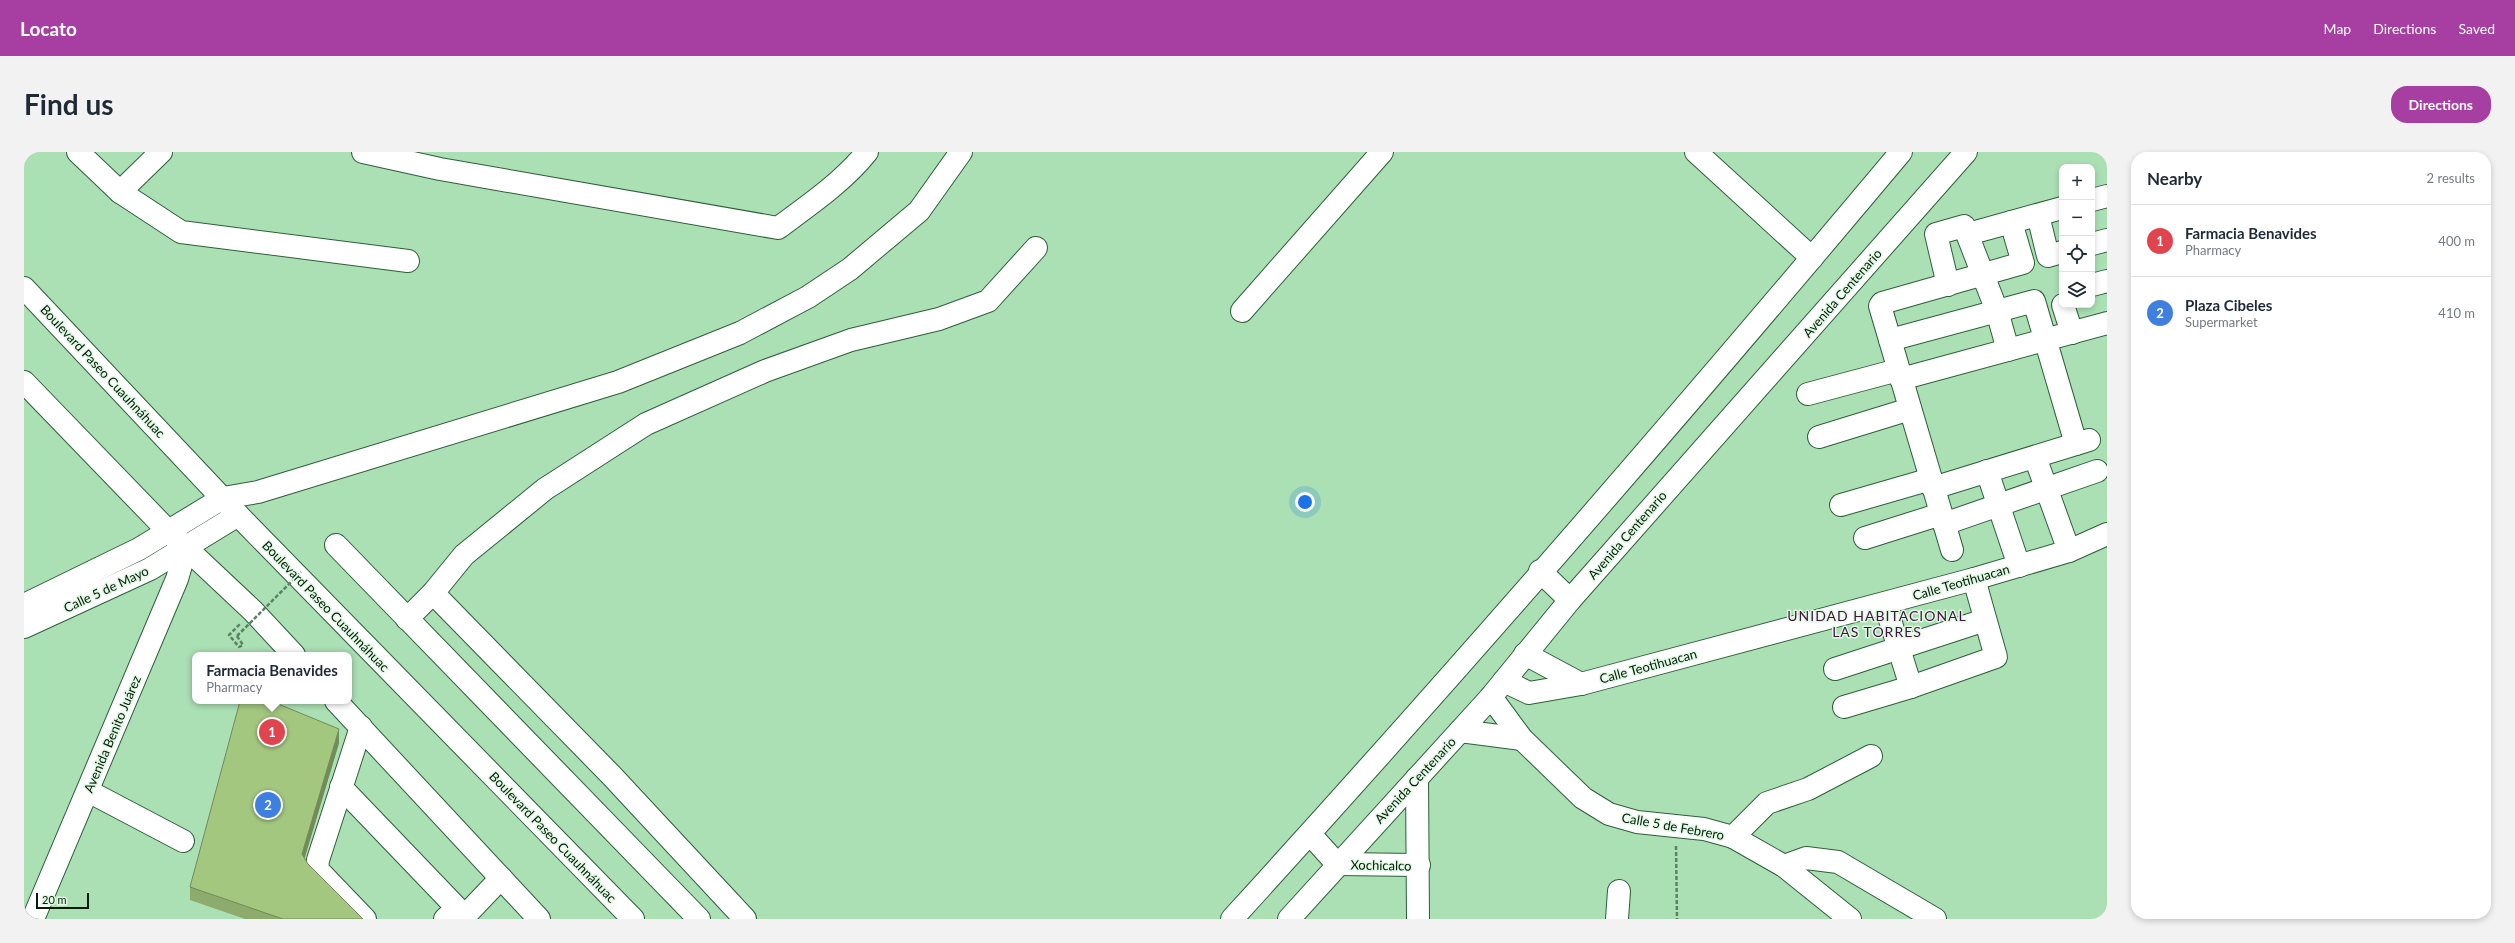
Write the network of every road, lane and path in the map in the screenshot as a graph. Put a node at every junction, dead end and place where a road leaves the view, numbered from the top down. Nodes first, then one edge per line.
1 (78, 152) edge
2 (161, 152) edge
3 (363, 152) edge
4 (867, 152) edge
5 (961, 152) edge
6 (1382, 152) edge
7 (1696, 152) edge
8 (1901, 152) edge
9 (1966, 152) edge
10 (120, 192) junction
11 (2107, 196) edge
12 (2095, 199) edge
13 (2059, 209) edge
14 (2038, 215) junction
15 (2011, 222) junction
16 (1968, 234) junction
17 (2107, 240) edge
18 (2095, 243) edge
19 (1036, 248) dead end
20 (2059, 253) edge
21 (1812, 258) junction
22 (408, 261) dead end
23 (1983, 275) junction
24 (2107, 281) edge
25 (2095, 284) edge
26 (1948, 285) junction
27 (24, 288) edge
28 (2064, 308) edge
29 (1242, 310) dead end
30 (1996, 311) junction
31 (2107, 323) edge
32 (2072, 333) junction
33 (1890, 340) junction
34 (2046, 340) junction
35 (2008, 350) junction
36 (1900, 375) junction
37 (24, 382) edge
38 (1808, 394) dead end
39 (1910, 409) junction
40 (1819, 437) dead end
41 (2035, 457) junction
42 (2097, 470) dead end
43 (1986, 471) junction
44 (1932, 484) junction
45 (2046, 489) junction
46 (258, 492) junction
47 (223, 498) junction
48 (1841, 505) dead end
49 (1998, 505) junction
50 (238, 515) junction
51 (1942, 519) junction
52 (170, 532) junction
53 (2107, 534) edge
54 (1865, 538) dead end
55 (336, 545) dead end
56 (186, 548) junction
57 (1952, 550) dead end
58 (2068, 550) junction
59 (2020, 566) junction
60 (301, 572) dead end
61 (1540, 572) junction
62 (1974, 579) junction
63 (433, 593) junction
64 (1570, 600) junction
65 (1885, 604) junction
66 (24, 605) edge
67 (407, 619) junction
68 (1985, 620) junction
69 (24, 627) edge
70 (229, 635) dead end
71 (1897, 647) junction
72 (291, 652) edge
73 (1526, 654) junction
74 (1835, 669) dead end
75 (1581, 684) junction
76 (1911, 687) junction
77 (1497, 689) junction
78 (339, 704) edge
79 (1844, 707) dead end
80 (361, 727) junction
81 (1460, 731) junction
82 (1522, 739) junction
83 (1871, 756) dead end
84 (1417, 778) junction
85 (341, 787) junction
86 (88, 791) junction
87 (1676, 826) junction
88 (1310, 834) junction
89 (1733, 836) junction
90 (182, 842) dead end
91 (1337, 864) junction
92 (1419, 865) junction
93 (1784, 866) junction
94 (501, 878) junction
95 (1619, 891) dead end
96 (721, 893) junction
97 (39, 917) edge
98 (698, 918) edge
99 (365, 919) edge
100 (445, 919) edge
101 (462, 919) edge
102 (538, 919) edge
103 (633, 919) edge
104 (745, 919) edge
105 (1232, 919) edge
106 (1288, 919) edge
107 (1418, 919) edge
108 (1618, 919) edge
109 (1677, 919) edge
110 (1850, 919) edge
111 (1935, 919) edge

1 - 10 street
2 - 10 street
3 - 4 street
5 - 46 street
6 - 29 street
7 - 21 street
8 - 21 street
9 - 64 street, Avenida Centenario
10 - 22 street
11 - 12 street
13 - 14 street
14 - 15 street
14 - 20 street
15 - 16 street
15 - 23 street
16 - 23 street
16 - 26 street
17 - 18 street
19 - 63 street
21 - 61 street
23 - 26 street
23 - 30 street
24 - 25 street
26 - 33 street
27 - 47 street, Boulevard Paseo Cuauhnáhuac
28 - 32 street
30 - 33 street
30 - 34 street
30 - 35 street
31 - 32 street
32 - 34 street
33 - 36 street
34 - 35 street
34 - 41 street
35 - 36 street
36 - 38 street
36 - 39 street
37 - 52 street
39 - 40 street
39 - 44 street
41 - 43 street
41 - 45 street
42 - 45 street
43 - 44 street
43 - 49 street
44 - 48 street
44 - 51 street
45 - 49 street
45 - 58 street
46 - 47 street
46 - 50 street, Calle 5 de Mayo
47 - 50 street, Boulevard Paseo Cuauhnáhuac
47 - 52 street
49 - 51 street
49 - 59 street
50 - 56 street, Calle 5 de Mayo
50 - 103 street, Boulevard Paseo Cuauhnáhuac
51 - 54 street
51 - 57 street
52 - 56 street
52 - 66 street
53 - 58 street, Calle Teotihuacan
55 - 67 street
56 - 69 street, Calle 5 de Mayo
56 - 72 street
56 - 86 street, Avenida Benito Juárez
58 - 59 street, Calle Teotihuacan
59 - 62 street, Calle Teotihuacan
60 - 70 path, bridge
61 - 64 street
61 - 88 street
62 - 65 street, Calle Teotihuacan
62 - 68 street
63 - 67 street
63 - 96 street
64 - 73 street, Avenida Centenario
65 - 71 street
65 - 75 street, Calle Teotihuacan
67 - 98 street
68 - 71 street
68 - 76 street
71 - 74 street
71 - 76 street
73 - 75 street, Calle Teotihuacan
73 - 77 street, Avenida Centenario
75 - 77 street, Calle Teotihuacan
76 - 79 street
77 - 81 street, Avenida Centenario
77 - 82 street, Calle 5 de Febrero
78 - 80 street
80 - 85 street
80 - 94 street
81 - 82 street
81 - 84 street, Avenida Centenario
82 - 87 street, Calle 5 de Febrero
83 - 89 street
84 - 91 street, Avenida Centenario
84 - 92 street
85 - 99 street
85 - 100 street
86 - 90 street
86 - 97 street, Avenida Benito Juárez
87 - 89 street, Calle 5 de Febrero
87 - 109 path
88 - 91 street, Xochicalco
88 - 105 street
89 - 93 street, Calle 5 de Febrero
91 - 92 street, Xochicalco
91 - 106 street, Avenida Centenario
92 - 107 street
93 - 110 street, Calle 5 de Febrero
93 - 111 street
94 - 101 street
94 - 102 street
95 - 108 street
96 - 98 street
96 - 104 street

